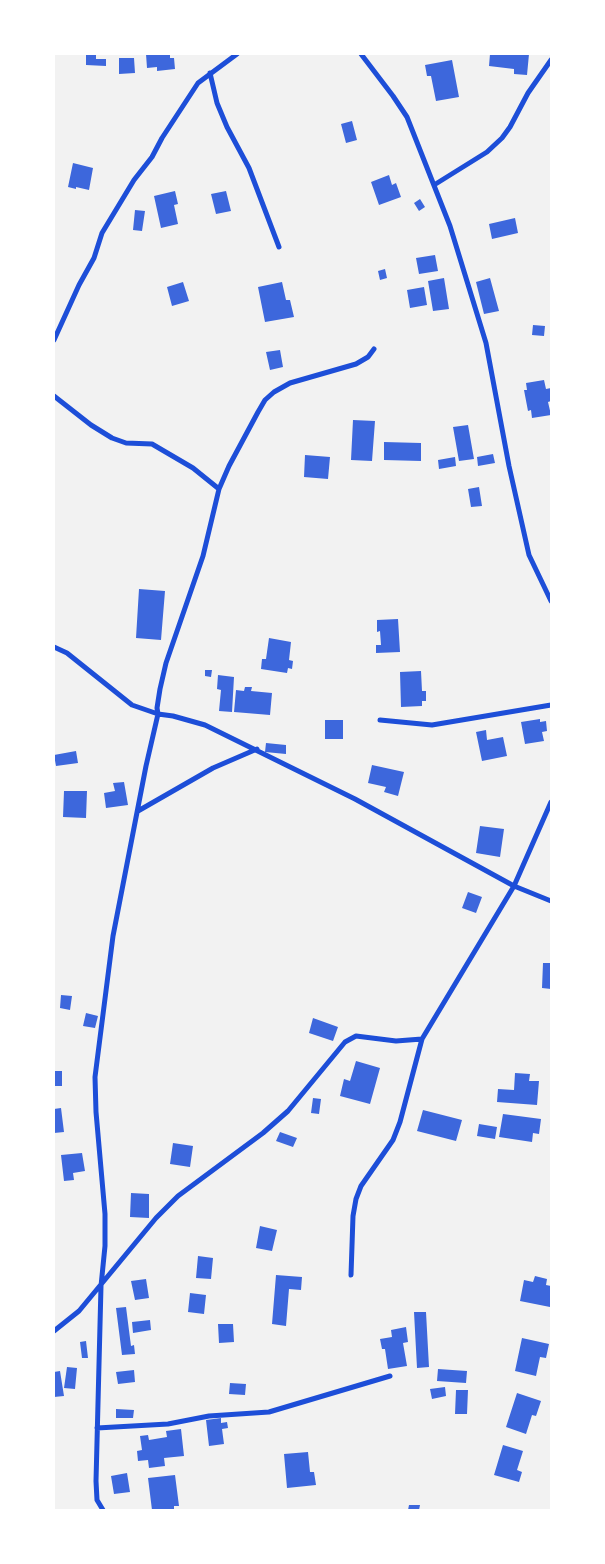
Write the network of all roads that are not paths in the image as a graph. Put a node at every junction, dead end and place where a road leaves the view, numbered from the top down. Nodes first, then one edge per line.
1 (237, 54) edge
2 (361, 54) edge
3 (551, 60) edge
4 (210, 73) junction
5 (434, 185) junction
6 (279, 246) dead end
7 (54, 340) edge
8 (374, 349) dead end
9 (54, 396) edge
10 (219, 489) junction
11 (551, 601) edge
12 (54, 647) edge
13 (551, 705) edge
14 (158, 714) junction
15 (380, 720) dead end
16 (257, 749) junction
17 (551, 802) edge
18 (138, 811) junction
19 (514, 886) junction
20 (551, 901) edge
21 (422, 1039) junction
22 (351, 1275) dead end
23 (101, 1286) junction
24 (54, 1331) edge
25 (390, 1376) dead end
26 (97, 1428) junction
27 (104, 1510) edge

1 - 4 street
2 - 5 street
3 - 5 street
4 - 6 street
4 - 7 street
5 - 11 street
8 - 10 street
9 - 10 street
10 - 14 street
12 - 14 street
13 - 15 street
14 - 16 street
14 - 18 street
16 - 18 street
16 - 19 street
17 - 19 street
18 - 23 street
19 - 20 street
19 - 21 street
21 - 22 street
21 - 23 street
23 - 24 street
23 - 26 street
25 - 26 street
26 - 27 street

